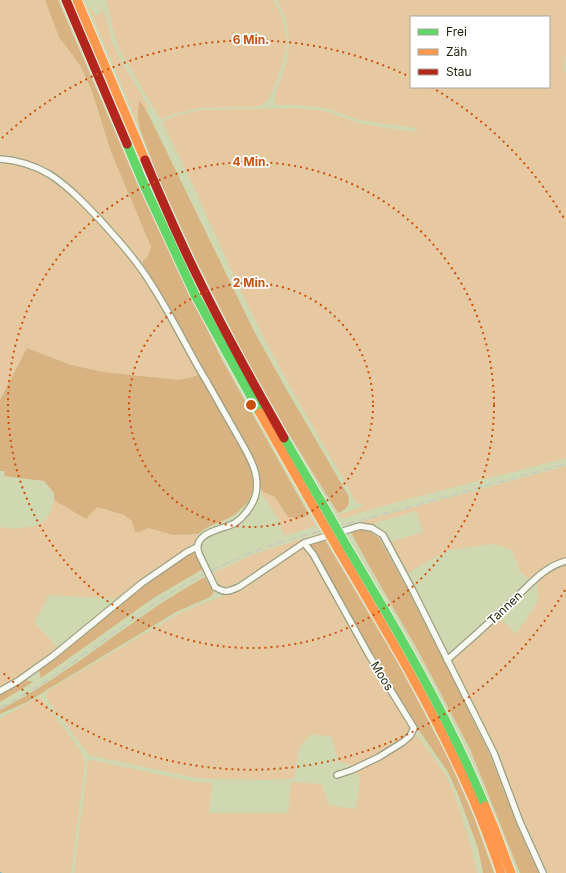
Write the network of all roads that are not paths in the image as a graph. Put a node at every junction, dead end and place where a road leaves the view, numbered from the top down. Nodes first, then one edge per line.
1 (66, 0) edge
2 (77, 0) edge
3 (0, 158) edge
4 (321, 511) junction
5 (304, 543) junction
6 (197, 547) junction
7 (566, 561) edge
8 (447, 660) junction
9 (0, 691) edge
10 (337, 775) dead end
11 (501, 873) edge
12 (511, 873) edge
13 (543, 873) edge

1 - 4 highway
2 - 4 highway
3 - 6 street
4 - 11 highway, bridge
4 - 12 highway, bridge
5 - 6 street, bridge
5 - 8 street
5 - 10 street, Moos
6 - 9 street
7 - 8 street, Tannen
8 - 13 street

